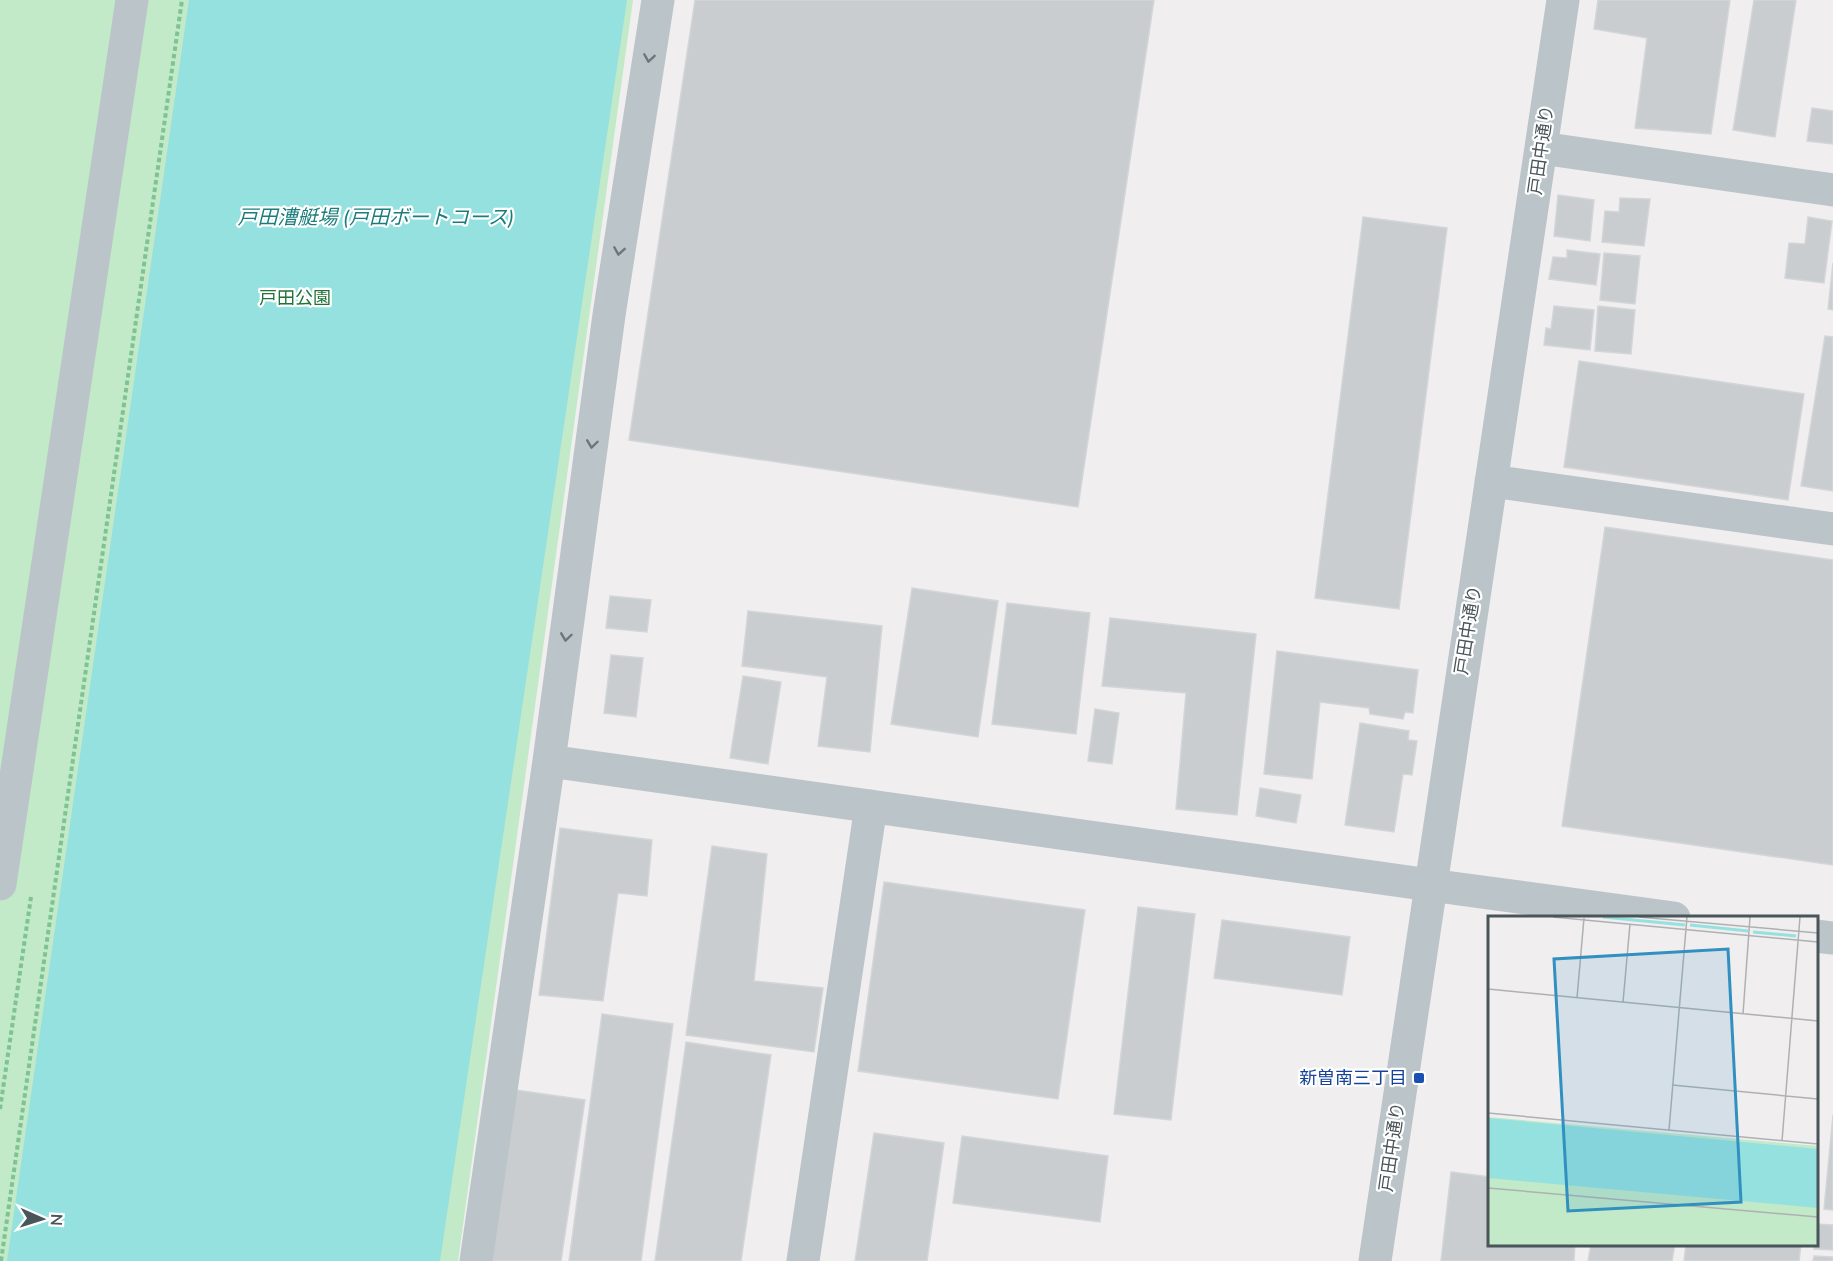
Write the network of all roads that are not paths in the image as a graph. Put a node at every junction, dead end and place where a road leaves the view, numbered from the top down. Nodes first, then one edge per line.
1 (132, 0) edge
2 (658, 0) edge
3 (1563, 0) edge
4 (1541, 148) junction
5 (1833, 190) edge
6 (1491, 481) junction
7 (1833, 529) edge
8 (549, 761) junction
9 (871, 806) junction
10 (0, 884) edge
11 (1430, 885) junction
12 (1659, 916) edge
13 (1818, 936) edge
14 (1833, 938) edge
15 (476, 1261) edge
16 (803, 1261) edge
17 (1375, 1261) edge

1 - 10 street
2 -> 8 street
3 - 4 street, 戸田中通り
4 - 5 street
4 - 6 street, 戸田中通り
6 - 7 street
6 - 11 street, 戸田中通り
8 - 9 street
8 - 15 street
9 - 11 street
9 - 16 street
11 - 12 street
11 - 17 street, 戸田中通り
13 - 14 street

